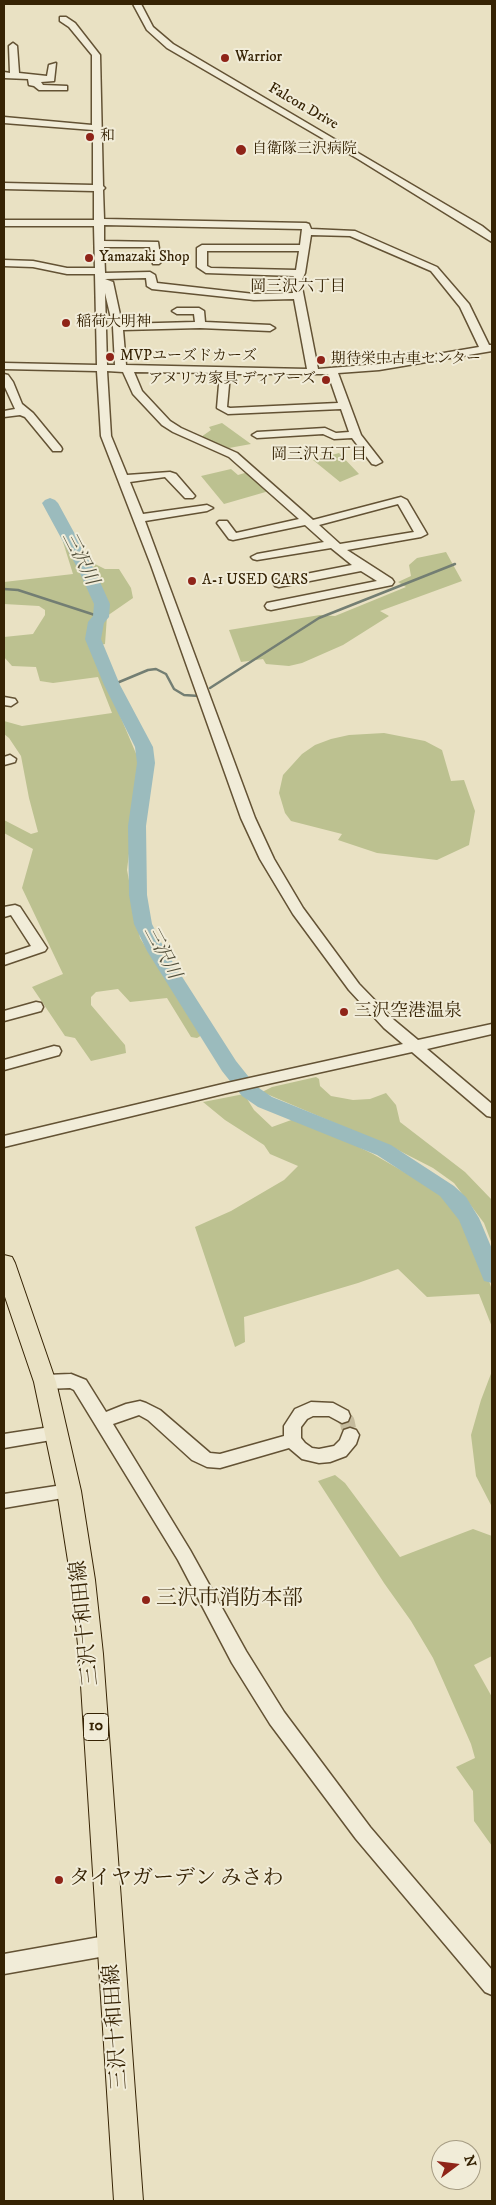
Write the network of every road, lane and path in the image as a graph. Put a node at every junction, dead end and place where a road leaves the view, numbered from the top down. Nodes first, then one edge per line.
1 (137, 4) edge
2 (63, 19) dead end
3 (13, 46) dead end
4 (53, 64) dead end
5 (4, 75) edge
6 (15, 76) junction
7 (32, 79) junction
8 (64, 88) dead end
9 (4, 120) edge
10 (98, 128) junction
11 (4, 186) edge
12 (100, 188) junction
13 (100, 222) junction
14 (4, 223) edge
15 (307, 232) junction
16 (492, 239) edge
17 (101, 244) junction
18 (304, 248) junction
19 (4, 262) edge
20 (156, 262) dead end
21 (300, 273) junction
22 (103, 274) junction
23 (298, 296) junction
24 (176, 311) dead end
25 (200, 325) junction
26 (118, 327) junction
27 (270, 328) dead end
28 (489, 348) edge
29 (4, 366) edge
30 (102, 369) junction
31 (125, 369) junction
32 (225, 372) junction
33 (313, 372) junction
34 (332, 372) junction
35 (4, 377) edge
36 (346, 406) junction
37 (22, 411) junction
38 (4, 414) edge
39 (257, 435) dead end
40 (356, 435) junction
41 (57, 449) dead end
42 (376, 462) dead end
43 (125, 479) junction
44 (189, 496) dead end
45 (207, 508) dead end
46 (139, 518) junction
47 (223, 523) dead end
48 (309, 523) junction
49 (335, 546) junction
50 (257, 557) dead end
51 (362, 567) junction
52 (278, 583) dead end
53 (271, 606) dead end
54 (4, 912) edge
55 (4, 960) edge
56 (36, 1007) dead end
57 (4, 1016) edge
58 (492, 1029) edge
59 (416, 1046) junction
60 (54, 1051) dead end
61 (4, 1065) edge
62 (492, 1112) edge
63 (4, 1142) edge
64 (4, 1264) edge
65 (45, 1382) junction
66 (342, 1416) dead end
67 (102, 1421) junction
68 (57, 1433) junction
69 (350, 1435) dead end
70 (293, 1440) junction
71 (4, 1441) edge
72 (69, 1490) junction
73 (4, 1501) edge
74 (111, 1945) junction
75 (4, 1964) edge
76 (492, 1985) edge
77 (129, 2201) edge

1 - 16 street, Falcon Drive
2 - 10 street
3 - 6 street
4 - 7 street
5 - 6 street
6 - 7 street
7 - 8 street
9 - 10 street
10 - 12 street
11 - 12 street
12 - 13 street
13 - 14 street
13 - 15 street
13 - 17 street
15 - 18 street
15 - 28 street
17 - 20 street
17 - 22 street
18 - 21 street
18 - 21 street
19 - 22 street
21 - 23 street
22 - 23 street
22 - 26 street
22 - 30 street
23 - 33 street
24 - 25 street
25 - 26 street
25 - 27 street
26 - 31 street
28 - 34 street
29 - 30 street
30 - 31 street
30 - 43 street
31 - 32 street
31 - 48 street
32 - 33 street
32 - 36 street
33 - 34 street
34 - 36 street
35 - 37 street
36 - 40 street
37 - 38 street
37 - 41 street
39 - 40 street
40 - 42 street
43 - 44 street
43 - 46 street
45 - 46 street
46 - 59 street
47 - 48 street
48 - 49 street
48 - 49 street
49 - 50 street
49 - 51 street
51 - 52 street
51 - 53 street
54 - 55 street
56 - 57 street
58 - 59 street
59 - 62 street
59 - 63 street
60 - 61 street
64 - 65 main road, 三沢十和田線 / 10
65 - 67 street
65 - 68 main road, 三沢十和田線 / 10
66 - 70 street
67 - 70 street
67 - 76 street
68 - 71 street
68 - 72 main road, 三沢十和田線 / 10
69 - 70 street
72 - 73 street
72 - 74 main road, 三沢十和田線 / 10
74 - 75 street
74 - 77 main road, 三沢十和田線 / 10

